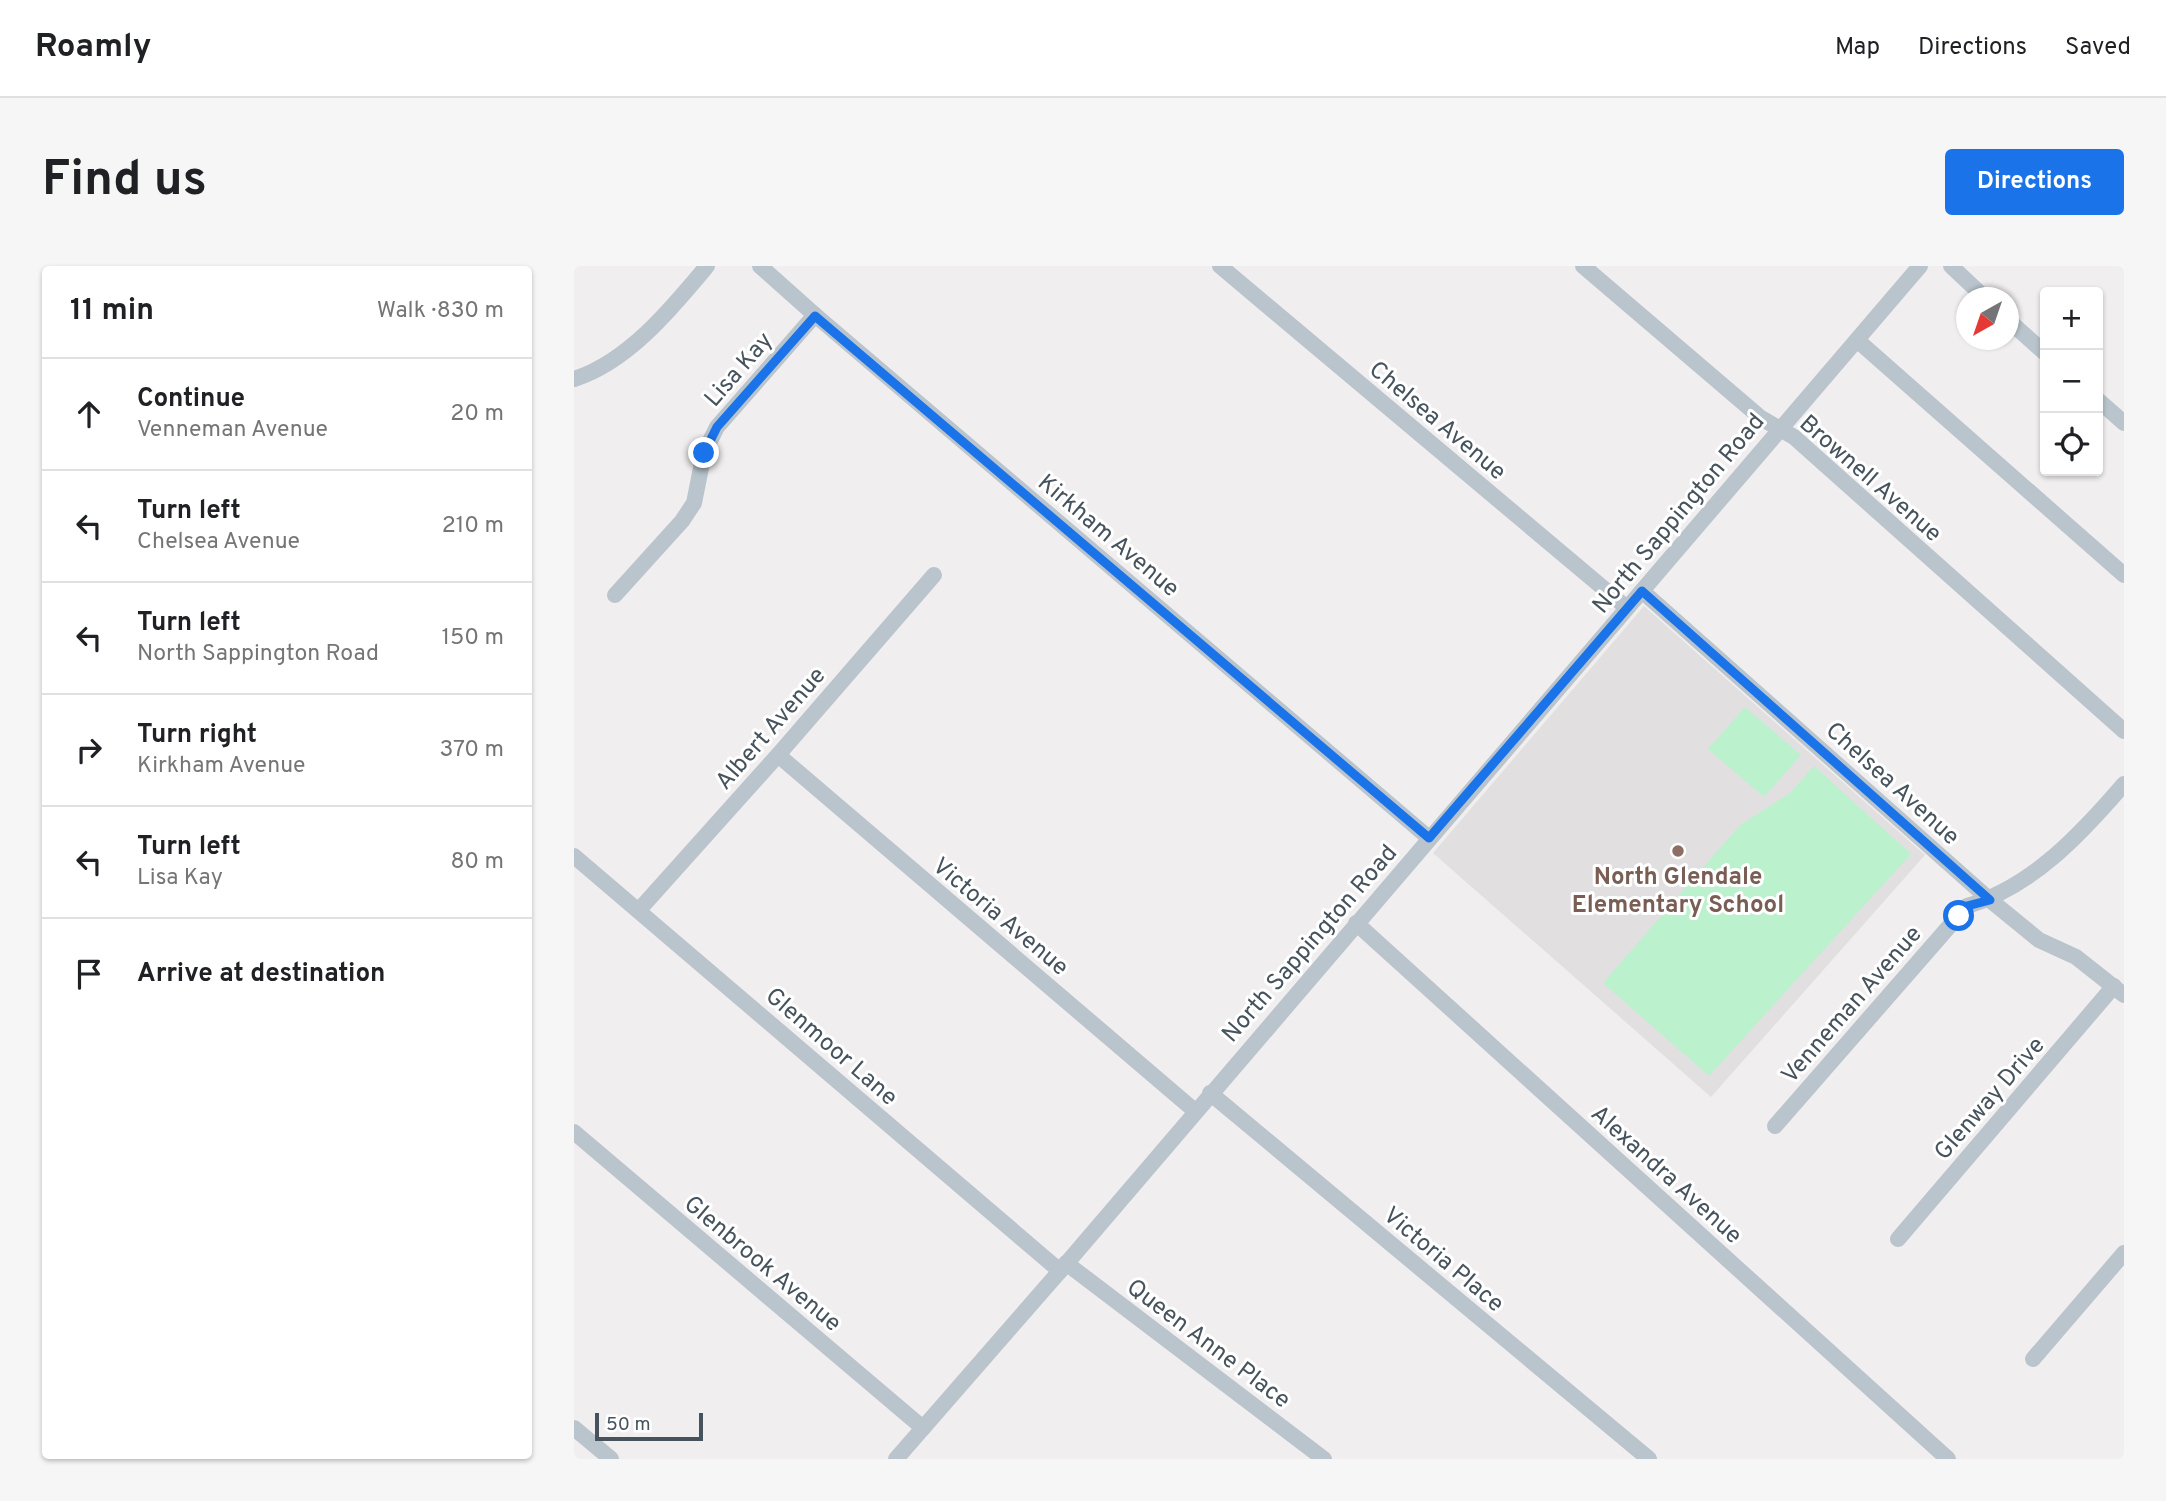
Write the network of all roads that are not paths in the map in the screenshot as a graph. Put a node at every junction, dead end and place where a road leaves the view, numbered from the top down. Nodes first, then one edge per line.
1 (708, 266) edge
2 (760, 266) edge
3 (1220, 266) edge
4 (1583, 266) edge
5 (1920, 266) edge
6 (1951, 266) edge
7 (1973, 287) edge
8 (815, 316) junction
9 (2019, 330) edge
10 (1857, 340) junction
11 (2042, 350) edge
12 (574, 379) edge
13 (2103, 404) edge
14 (2124, 423) edge
15 (1780, 429) junction
16 (934, 575) dead end
17 (2124, 575) edge
18 (1642, 591) junction
19 (615, 595) dead end
20 (1627, 608) junction
21 (2124, 731) edge
22 (778, 755) junction
23 (2124, 784) edge
24 (1429, 838) junction
25 (574, 856) edge
26 (1990, 900) junction
27 (639, 910) junction
28 (1356, 923) junction
29 (2119, 991) edge
30 (1210, 1093) junction
31 (1195, 1111) junction
32 (1775, 1126) dead end
33 (574, 1132) edge
34 (1898, 1239) dead end
35 (2124, 1252) edge
36 (1063, 1267) junction
37 (2033, 1359) dead end
38 (574, 1428) edge
39 (923, 1428) junction
40 (1939, 1456) edge
41 (611, 1459) edge
42 (897, 1459) edge
43 (1324, 1459) edge
44 (1649, 1459) edge

1 - 12 street
2 - 8 street, Kirkham Avenue
3 - 20 street, Chelsea Avenue
4 - 15 street, Brownell Avenue
5 - 10 street, North Sappington Road
6 - 7 street
8 - 19 street, Lisa Kay
8 - 24 street, Kirkham Avenue
9 - 11 street
10 - 15 street, North Sappington Road
10 - 17 street
13 - 14 street
15 - 18 street, North Sappington Road
15 - 21 street, Brownell Avenue
16 - 22 street, Albert Avenue
18 - 20 street, North Sappington Road
18 - 26 street, Chelsea Avenue
20 - 24 street, North Sappington Road
22 - 27 street, Albert Avenue
22 - 31 street, Victoria Avenue
23 - 26 street, Venneman Avenue
24 - 28 street, North Sappington Road
25 - 27 street, Glenmoor Lane
26 - 29 street, Chelsea Avenue
26 - 32 street, Venneman Avenue
27 - 36 street, Glenmoor Lane
28 - 30 street, North Sappington Road
28 - 40 street, Alexandra Avenue
29 - 34 street, Glenway Drive
30 - 31 street, North Sappington Road
30 - 44 street, Victoria Place
31 - 36 street, North Sappington Road
33 - 39 street, Glenbrook Avenue
35 - 37 street
36 - 39 street, North Sappington Road
36 - 43 street, Queen Anne Place
38 - 41 street
39 - 42 street, North Sappington Road

